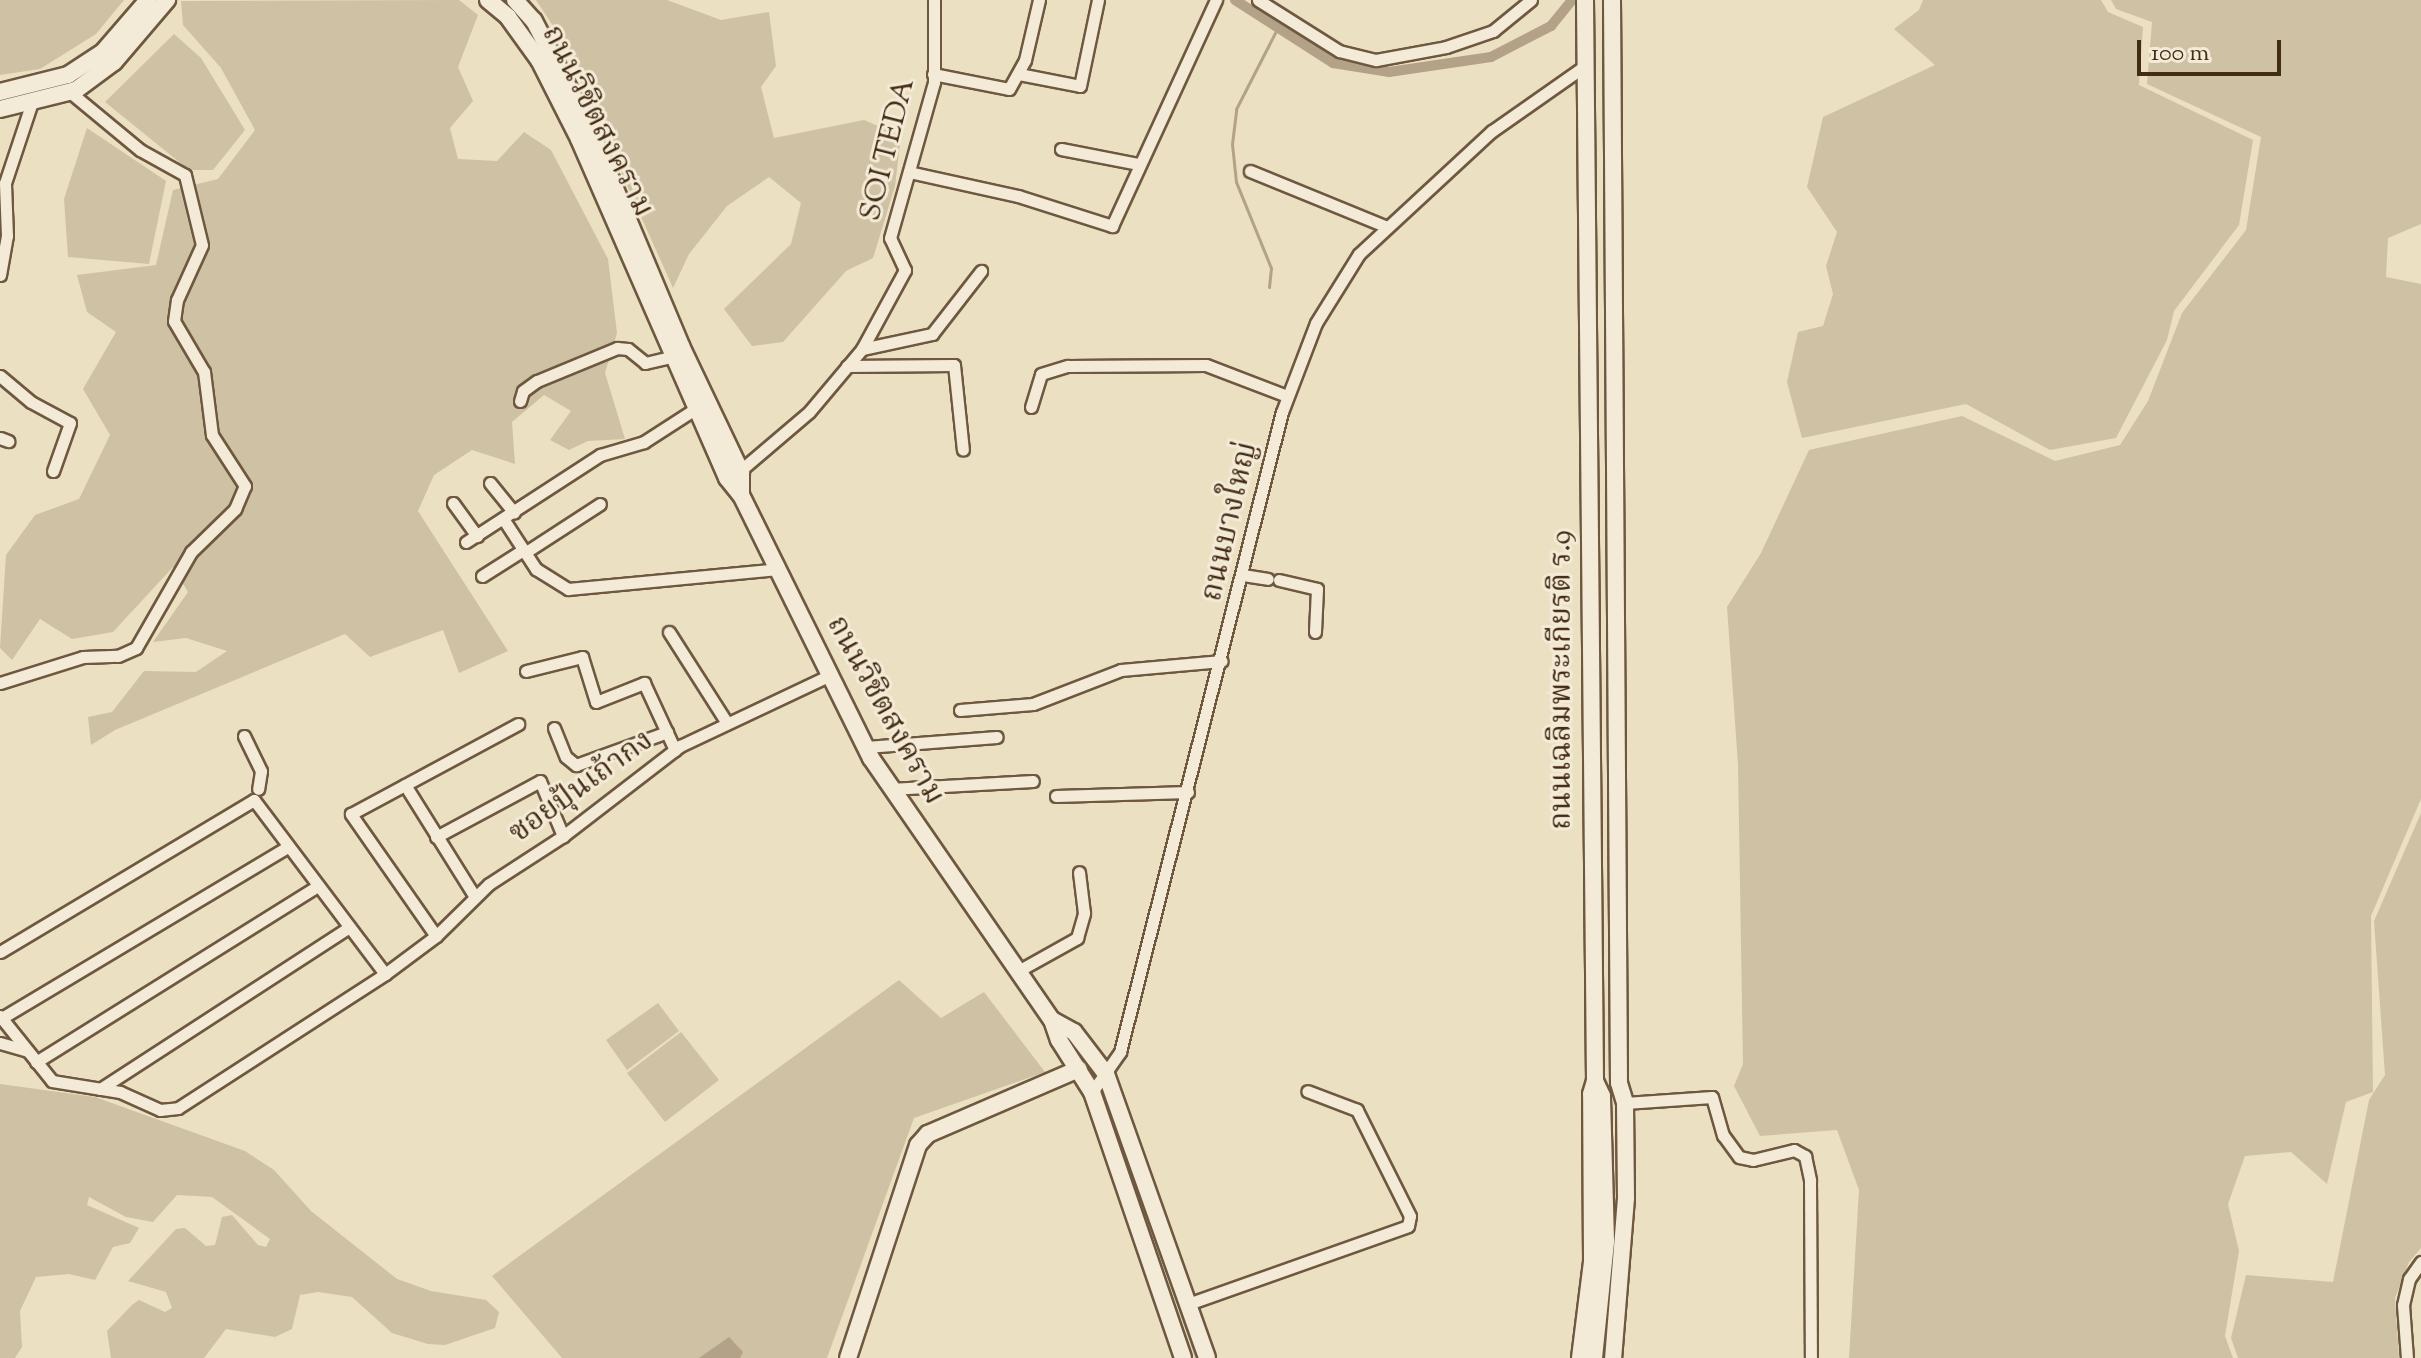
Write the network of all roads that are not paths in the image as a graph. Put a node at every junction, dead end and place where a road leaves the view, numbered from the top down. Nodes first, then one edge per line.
1 (148, 0) edge
2 (167, 0) edge
3 (488, 0) edge
4 (515, 0) edge
5 (934, 0) edge
6 (1039, 0) edge
7 (1098, 0) edge
8 (1216, 0) edge
9 (1258, 0) edge
10 (1585, 0) edge
11 (1612, 0) edge
12 (1525, 2) edge
13 (1585, 66) junction
14 (933, 74) junction
15 (1019, 74) junction
16 (0, 92) edge
17 (70, 92) junction
18 (31, 105) junction
19 (0, 109) edge
20 (1061, 149) dead end
21 (1138, 164) junction
22 (1250, 171) dead end
23 (909, 172) junction
24 (2, 216) edge
25 (1387, 227) junction
26 (981, 271) dead end
27 (0, 275) edge
28 (862, 349) junction
29 (671, 357) junction
30 (847, 366) junction
31 (0, 376) edge
32 (1287, 396) junction
33 (520, 401) dead end
34 (1031, 407) dead end
35 (695, 409) junction
36 (963, 450) dead end
37 (53, 471) dead end
38 (734, 475) junction
39 (490, 483) dead end
40 (453, 503) dead end
41 (600, 504) dead end
42 (509, 516) junction
43 (477, 536) junction
44 (466, 542) dead end
45 (524, 551) junction
46 (778, 569) junction
47 (1243, 575) junction
48 (482, 576) dead end
49 (669, 632) dead end
50 (1315, 632) dead end
51 (1222, 661) junction
52 (526, 671) dead end
53 (830, 675) junction
54 (0, 683) edge
55 (960, 710) dead end
56 (727, 723) junction
57 (518, 724) dead end
58 (554, 728) dead end
59 (667, 732) junction
60 (244, 736) dead end
61 (997, 737) dead end
62 (866, 747) junction
63 (675, 750) junction
64 (1033, 781) dead end
65 (405, 785) junction
66 (258, 789) dead end
67 (890, 790) junction
68 (1188, 792) junction
69 (1056, 796) dead end
70 (563, 836) junction
71 (436, 837) junction
72 (287, 847) junction
73 (1079, 872) dead end
74 (316, 887) junction
75 (475, 897) junction
76 (349, 927) junction
77 (436, 936) junction
78 (0, 952) edge
79 (1018, 971) junction
80 (385, 974) junction
81 (1, 1017) edge
82 (1052, 1020) junction
83 (0, 1043) edge
84 (28, 1051) junction
85 (36, 1062) junction
86 (1079, 1069) junction
87 (1106, 1074) junction
88 (1595, 1081) junction
89 (1619, 1083) junction
90 (100, 1089) junction
91 (1307, 1091) dead end
92 (1092, 1092) junction
93 (1625, 1103) junction
94 (2421, 1262) edge
95 (1188, 1304) junction
96 (848, 1358) edge
97 (1183, 1358) edge
98 (1207, 1358) edge
99 (1580, 1358) edge
100 (1594, 1358) edge
101 (1604, 1358) edge
102 (1613, 1358) edge
103 (1811, 1358) edge
104 (2407, 1358) edge

1 - 16 main road
2 - 17 main road
3 - 29 main road, ถนนวิชิตสงคราม
4 - 38 main road, ถนนวิชิตสงคราม
5 - 14 street, SOI TEDA
6 - 15 street
7 - 15 street
8 - 21 street
9 - 12 street
10 - 13 main road, ถนนเฉลิมพระเกียรติ ร.9
11 - 89 main road, ถนนเฉลิมพระเกียรติ ร.9
13 - 25 street, ถนนบางใหญ่
13 - 88 main road, ถนนเฉลิมพระเกียรติ ร.9
14 - 15 street
14 - 23 street, SOI TEDA
17 - 18 main road
17 - 54 street
18 - 19 main road
18 - 24 street
20 - 21 street
21 - 23 street
22 - 25 street
23 - 28 street, SOI TEDA
24 - 27 street
25 - 32 street, ถนนบางใหญ่
26 - 28 street
28 - 30 street, SOI TEDA
29 - 33 street
29 - 35 main road, ถนนวิชิตสงคราม
30 - 36 street
30 - 38 street, SOI TEDA
31 - 37 street
32 - 34 street
32 - 47 street, ถนนบางใหญ่
35 - 38 main road, ถนนวิชิตสงคราม
35 - 42 street
38 - 46 main road, ถนนวิชิตสงคราม
39 - 42 street
40 - 43 street
41 - 45 street
42 - 43 street
42 - 45 street
43 - 44 street
45 - 46 street
45 - 48 street
46 - 53 main road, ถนนวิชิตสงคราม
47 - 50 street
47 - 51 street, ถนนบางใหญ่
49 - 56 street
51 - 55 street
51 - 68 street, ถนนบางใหญ่
52 - 59 street
53 - 56 street, ซอยปุ้นเถ้ากง
53 - 62 main road, ถนนวิชิตสงคราม
56 - 63 street, ซอยปุ้นเถ้ากง
57 - 65 street
58 - 59 street
59 - 63 street
60 - 66 street
61 - 62 street
62 - 67 main road, ถนนวิชิตสงคราม
63 - 70 street, ซอยปุ้นเถ้ากง
64 - 67 street
65 - 71 street
65 - 77 street
67 - 79 main road, ถนนวิชิตสงคราม
68 - 69 street
68 - 87 street, ถนนบางใหญ่
70 - 71 street
70 - 75 street, ซอยปุ้นเถ้ากง
71 - 75 street
72 - 74 street
72 - 78 street
72 - 81 street
73 - 79 street
74 - 76 street
74 - 85 street
75 - 77 street, ซอยปุ้นเถ้ากง
76 - 80 street
76 - 90 street
77 - 80 street, ซอยปุ้นเถ้ากง
79 - 82 main road, ถนนวิชิตสงคราม
80 - 90 street, ซอยปุ้นเถ้ากง
81 - 84 street
82 - 86 main road, ถนนวิชิตสงคราม
82 - 87 main road, ถนนวิชิตสงคราม
83 - 84 street
84 - 85 street
85 - 90 street, ซอยปุ้นเถ้ากง
86 - 92 main road, ถนนวิชิตสงคราม
86 - 96 main road
87 - 92 street, ถนนบางใหญ่
87 - 95 main road, ถนนวิชิตสงคราม
88 - 99 main road, ถนนเฉลิมพระเกียรติ ร.9
88 - 100 main road
89 - 93 main road, ถนนเฉลิมพระเกียรติ ร.9
89 - 101 main road
91 - 95 street
92 - 97 main road, ถนนวิชิตสงคราม
93 - 102 main road, ถนนเฉลิมพระเกียรติ ร.9
93 - 103 street
94 - 104 street
95 - 98 main road, ถนนวิชิตสงคราม

